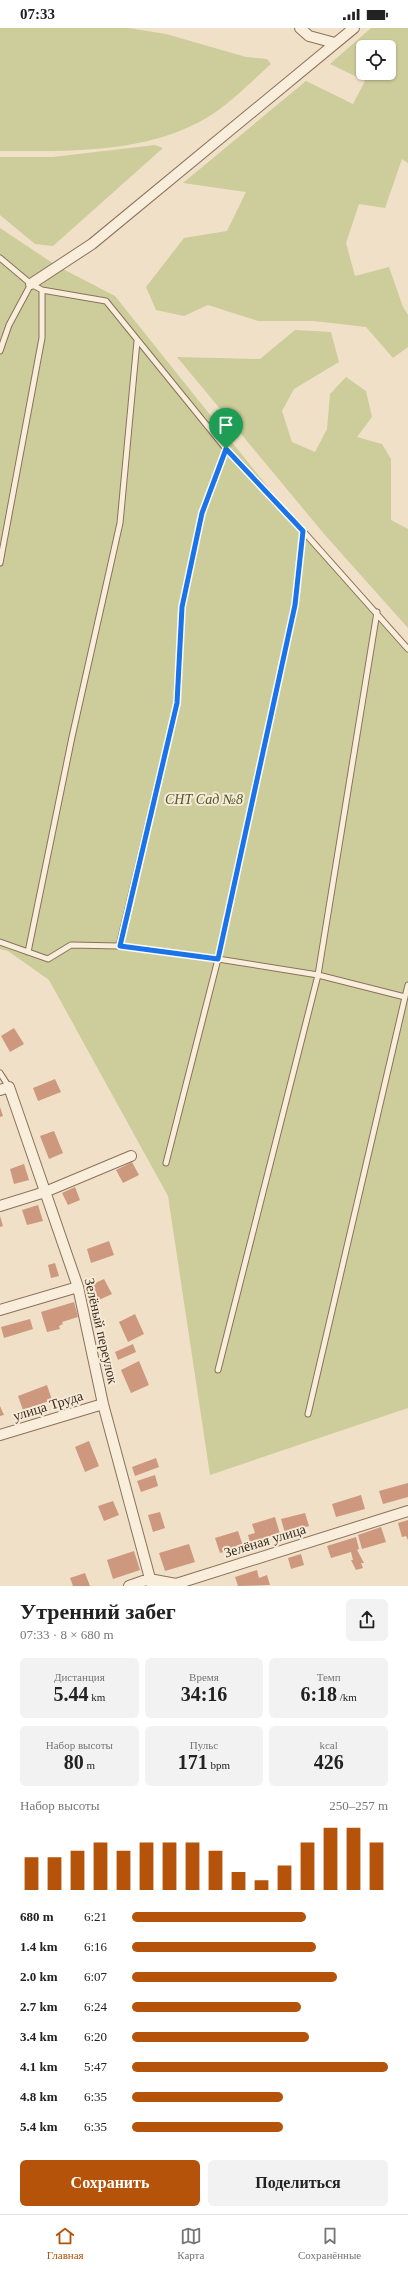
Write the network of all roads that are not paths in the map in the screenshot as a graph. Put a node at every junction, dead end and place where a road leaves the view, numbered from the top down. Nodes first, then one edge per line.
1 (300, 28) edge
2 (354, 28) edge
3 (335, 43) junction
4 (0, 258) edge
5 (31, 284) junction
6 (42, 290) junction
7 (137, 341) junction
8 (0, 352) edge
9 (226, 449) junction
10 (303, 531) junction
11 (0, 563) edge
12 (377, 612) junction
13 (408, 649) edge
14 (0, 942) edge
15 (120, 946) junction
16 (28, 952) junction
17 (218, 959) junction
18 (318, 975) junction
19 (408, 985) edge
20 (405, 997) junction
21 (0, 1073) edge
22 (4, 1088) edge
23 (131, 1156) dead end
24 (166, 1163) dead end
25 (45, 1192) junction
26 (0, 1206) edge
27 (78, 1287) junction
28 (0, 1310) edge
29 (218, 1370) dead end
30 (103, 1404) junction
31 (308, 1414) dead end
32 (0, 1435) edge
33 (408, 1511) edge
34 (150, 1582) edge
35 (129, 1586) edge

1 - 3 street
2 - 3 street
3 - 5 street
4 - 5 lane
5 - 6 lane
5 - 8 lane
6 - 7 lane
6 - 11 lane
7 - 9 lane
7 - 16 lane
9 - 10 lane
9 - 15 lane
10 - 12 lane
10 - 17 lane
12 - 13 lane
12 - 18 lane
14 - 16 lane
15 - 16 lane
15 - 17 lane
17 - 18 lane
17 - 24 lane
18 - 20 lane
18 - 29 lane
19 - 20 lane
20 - 31 lane
21 - 22 lane
22 - 25 street, Зелёный переулок
23 - 25 street
25 - 26 street
25 - 27 street, Зелёный переулок
27 - 28 street
27 - 30 street, Зелёный переулок
30 - 32 street, улица Труда
30 - 34 street, Зелёный переулок
33 - 34 street, Зелёная улица
34 - 35 street, Зелёная улица

